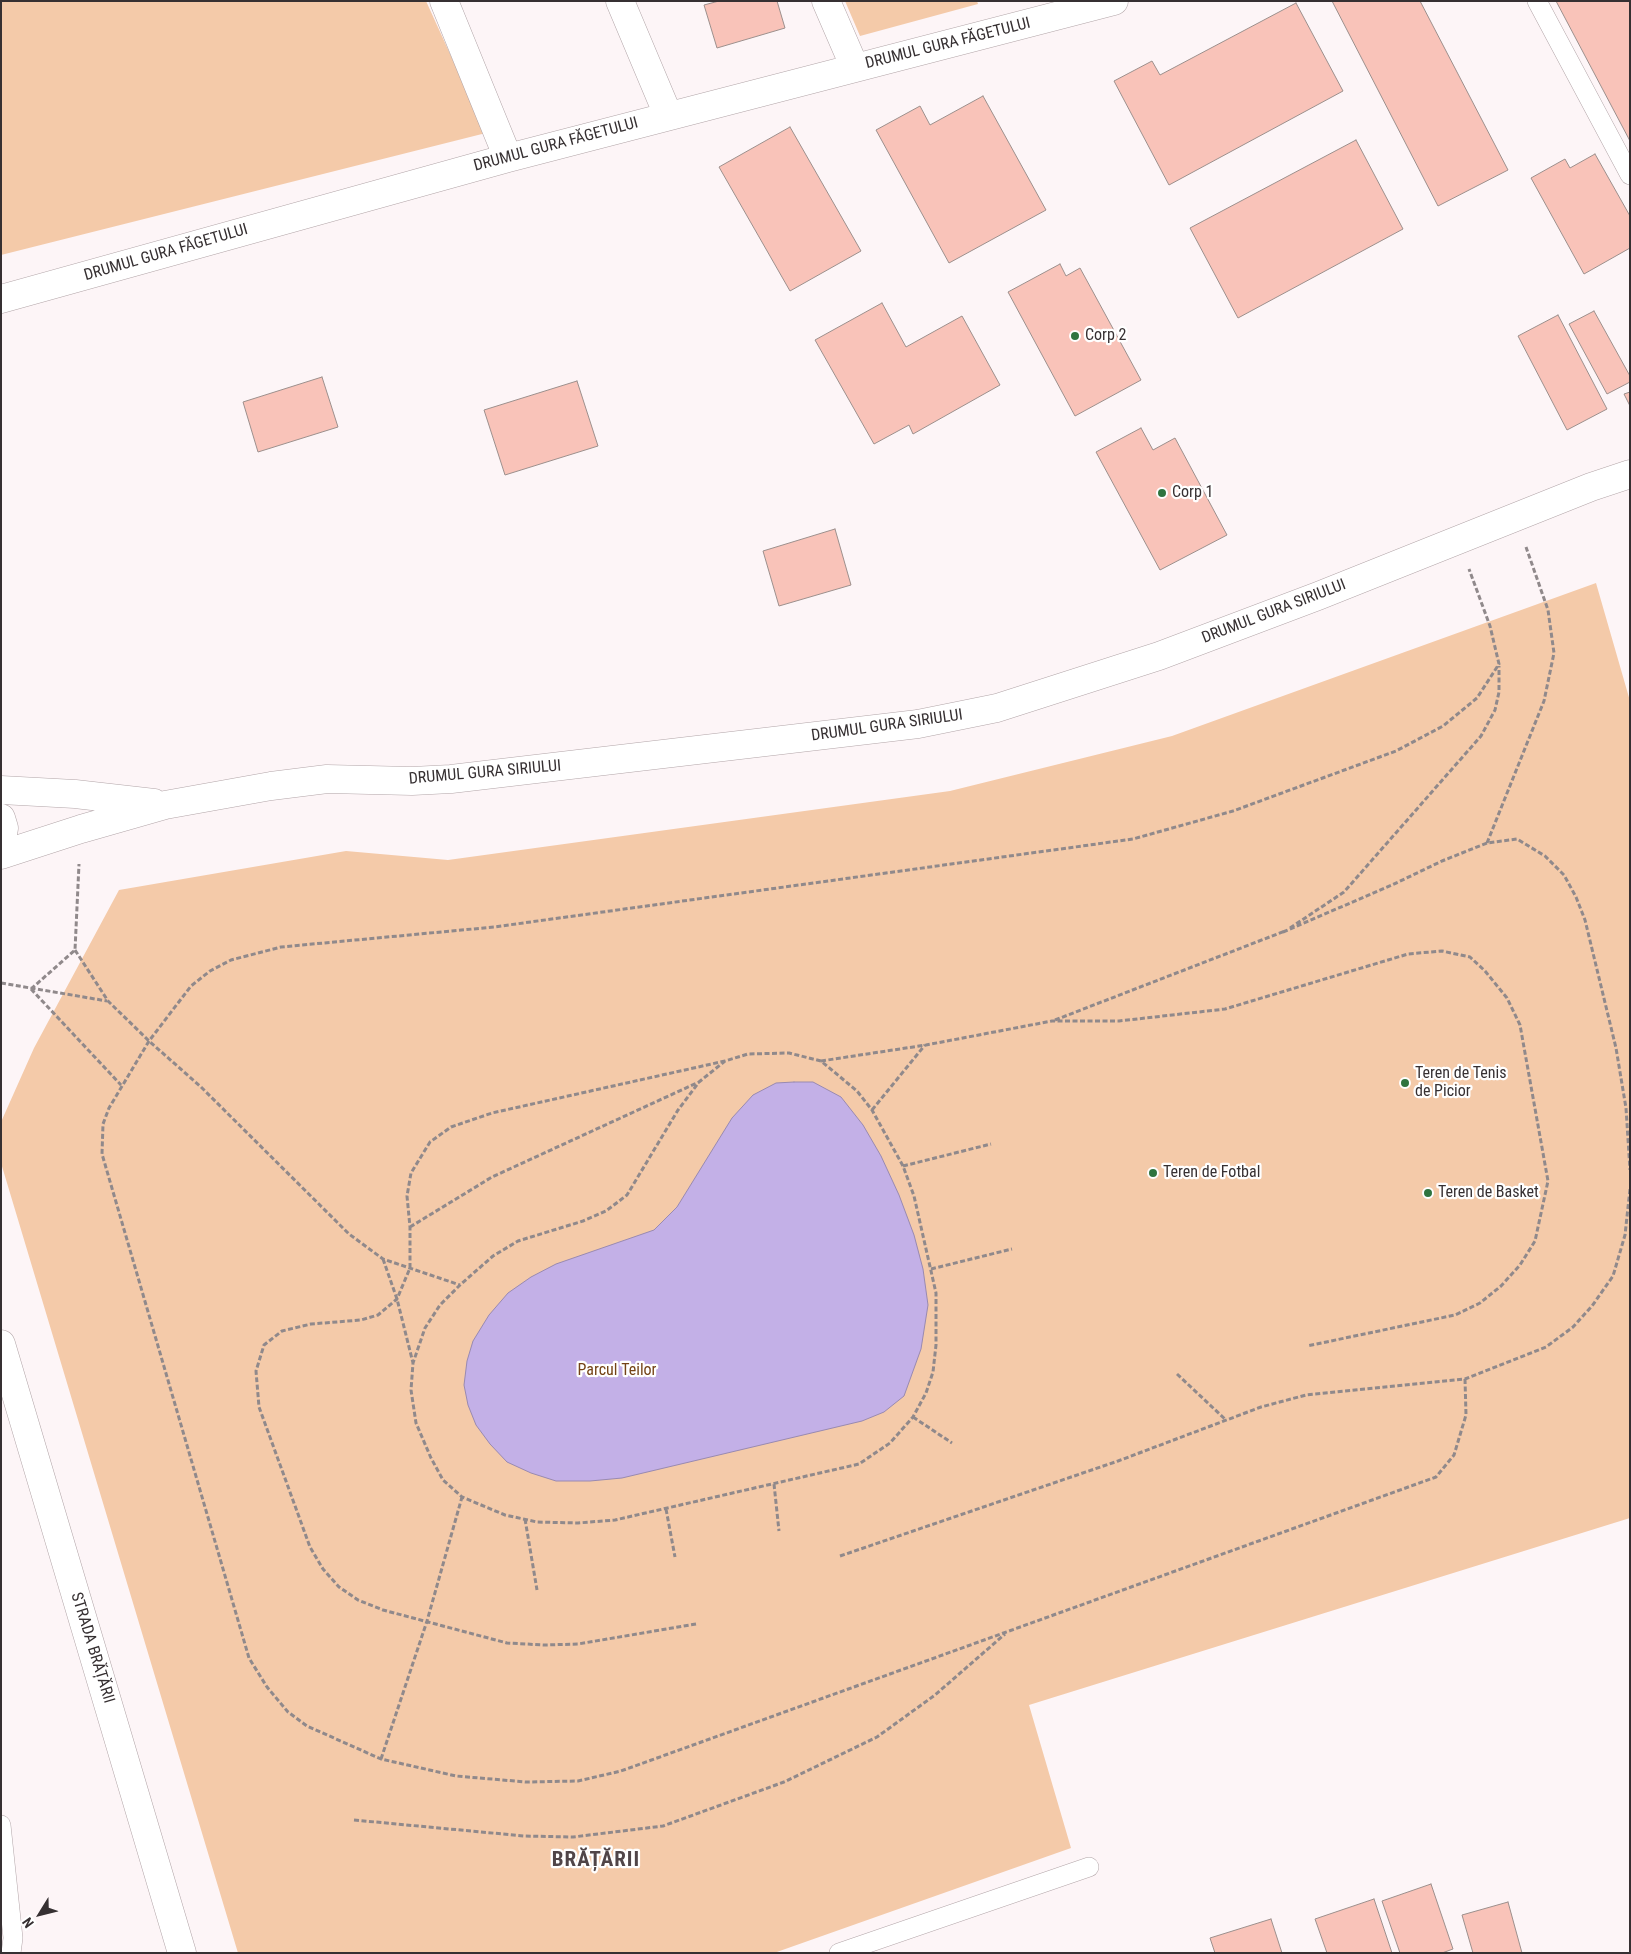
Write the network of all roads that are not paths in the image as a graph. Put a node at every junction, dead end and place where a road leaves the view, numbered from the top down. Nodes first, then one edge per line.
1 (444, 1) edge
2 (620, 1) edge
3 (826, 1) edge
4 (1114, 1) edge
5 (1538, 1) edge
6 (855, 68) junction
7 (668, 115) junction
8 (508, 158) junction
9 (1630, 175) edge
10 (1, 298) edge
11 (1630, 474) edge
12 (1, 790) edge
13 (165, 805) junction
14 (1, 818) edge
15 (1, 846) edge
16 (1, 855) edge
17 (1, 1344) edge
18 (1, 1825) edge
19 (1089, 1867) dead end
20 (11, 1953) edge
21 (182, 1953) edge
22 (839, 1953) edge

1 - 8 street
2 - 7 street
3 - 6 street
4 - 6 street, DRUMUL GURA FĂGETULUI
5 - 9 lane
6 - 7 street, DRUMUL GURA FĂGETULUI
7 - 8 street, DRUMUL GURA FĂGETULUI
8 - 10 street, DRUMUL GURA FĂGETULUI
11 - 13 street, DRUMUL GURA SIRIULUI
12 - 13 street, DRUMUL GURA SIRIULUI
13 - 16 street, DRUMUL GURA SIRIULUI
14 - 15 street
17 - 21 street, STRADA BRĂȚĂRII
18 - 20 lane
19 - 22 lane

